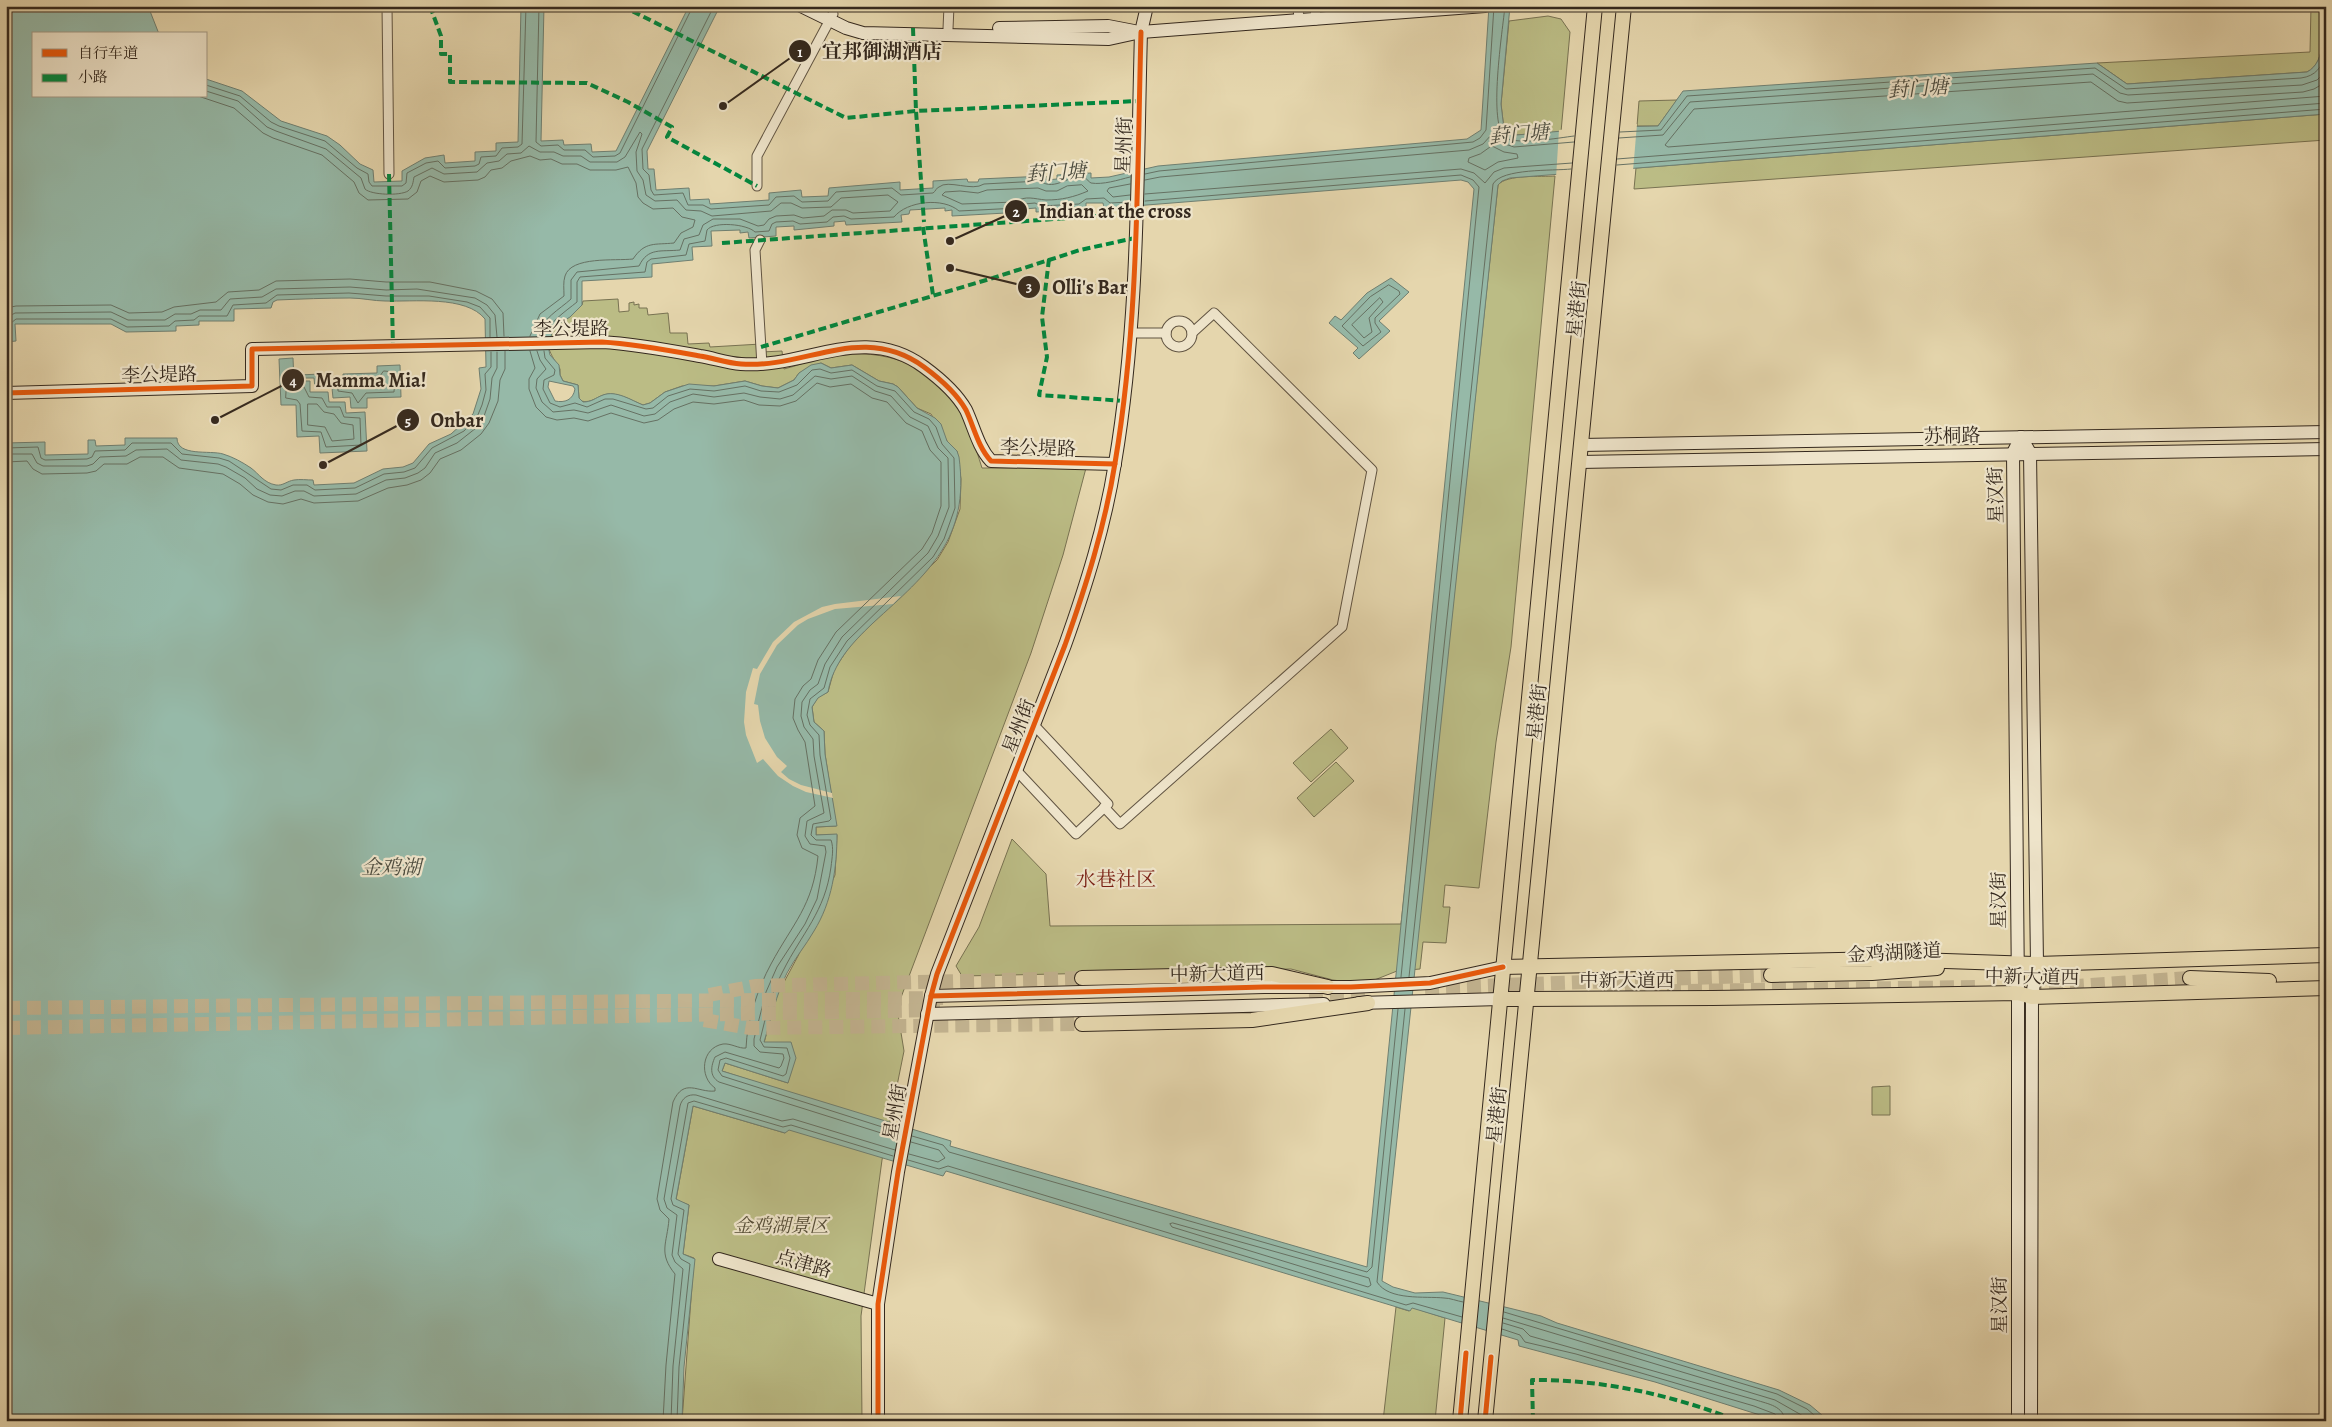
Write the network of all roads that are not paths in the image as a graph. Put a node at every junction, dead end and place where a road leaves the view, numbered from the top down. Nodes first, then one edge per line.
1 (387, 6) edge
2 (801, 6) edge
3 (818, 6) edge
4 (949, 6) edge
5 (1136, 6) edge
6 (1147, 6) edge
7 (1298, 6) edge
8 (1315, 6) edge
9 (1485, 6) edge
10 (1595, 6) edge
11 (1624, 6) edge
12 (831, 17) junction
13 (1316, 20) junction
14 (1299, 21) junction
15 (948, 29) junction
16 (1141, 32) junction
17 (389, 174) dead end
18 (757, 186) dead end
19 (760, 240) dead end
20 (1192, 332) junction
21 (1131, 333) junction
22 (1166, 333) junction
23 (762, 365) junction
24 (6, 393) edge
25 (2326, 432) edge
26 (2208, 434) junction
27 (2021, 437) junction
28 (1851, 440) junction
29 (1608, 444) junction
30 (1581, 445) junction
31 (2326, 449) edge
32 (2208, 451) junction
33 (2013, 453) junction
34 (2030, 453) junction
35 (1852, 456) junction
36 (1608, 461) junction
37 (1579, 462) junction
38 (1115, 464) junction
39 (2032, 666) junction
40 (2015, 667) junction
41 (1034, 725) junction
42 (1016, 771) junction
43 (1104, 807) junction
44 (2326, 955) edge
45 (2018, 963) junction
46 (2037, 964) junction
47 (1503, 967) junction
48 (1530, 967) junction
49 (1771, 975) tunnel mouth
50 (1082, 978) tunnel mouth
51 (2190, 978) tunnel mouth
52 (2326, 984) edge
53 (1328, 987) junction
54 (2326, 988) edge
55 (2018, 992) junction
56 (931, 996) junction
57 (2032, 997) junction
58 (1500, 999) junction
59 (1526, 999) junction
60 (1368, 1003) junction
61 (927, 1014) junction
62 (1082, 1024) tunnel mouth
63 (719, 1259) dead end
64 (878, 1304) junction
65 (878, 1421) edge
66 (1460, 1421) edge
67 (1485, 1421) edge
68 (2018, 1421) edge
69 (2031, 1421) edge

1 - 17 street
2 - 12 street
3 - 12 street
4 - 15 street
5 - 16 street, 星州街
6 - 16 street, 星州街
7 - 14 street
8 - 13 street
9 - 13 street
10 - 47 main road, 星港街
11 - 30 main road, 星港街
12 - 15 street
12 - 16 street
12 - 18 street
13 - 14 street
14 - 16 street
15 - 16 street
16 - 21 street, 星州街
19 - 23 street
20 - 22 street
20 - 22 street
20 - 43 street
21 - 22 street
21 - 38 street, 星州街
23 - 24 street, 李公堤路
23 - 38 street, 李公堤路
25 - 26 street, 苏桐路
26 - 27 street, 苏桐路
26 - 32 street
27 - 28 street, 苏桐路
27 - 33 street, 星汉街
27 - 34 street, 星汉街
28 - 29 street, 苏桐路
28 - 35 street
29 - 30 street, 苏桐路
29 - 36 street
30 - 37 main road, 星港街
31 - 32 street, 苏桐路
32 - 34 street, 苏桐路
33 - 34 street, 苏桐路
33 - 35 street, 苏桐路
33 - 40 street, 星汉街
34 - 39 street, 星汉街
35 - 36 street, 苏桐路
36 - 37 street, 苏桐路
37 - 48 main road, 星港街
38 - 41 street, 星州街
39 - 40 street
39 - 46 street, 星汉街
40 - 45 street, 星汉街
41 - 42 street, 星州街
41 - 43 street
42 - 43 street
42 - 56 street, 星州街
44 - 46 main road, 中新大道西
45 - 46 main road, 中新大道西
45 - 48 main road, 中新大道西
45 - 49 main road, 金鸡湖隧道
45 - 55 street, 星汉街
46 - 57 street, 星汉街
47 - 48 main road, 中新大道西
47 - 53 street, 中新大道西
47 - 58 main road, 星港街
48 - 59 main road, 星港街
50 - 53 main road
51 - 52 main road
53 - 56 street, 中新大道西
54 - 57 main road, 中新大道西
55 - 57 main road, 中新大道西
55 - 59 main road, 中新大道西
55 - 68 street, 星汉街
56 - 61 street, 星州街
57 - 69 street, 星汉街
58 - 59 main road, 中新大道西
58 - 60 street, 中新大道西
58 - 66 main road, 星港街
59 - 67 main road, 星港街
60 - 61 street, 中新大道西
60 - 62 main road
61 - 64 street, 星州街
63 - 64 street, 点津路
64 - 65 street, 星州街

